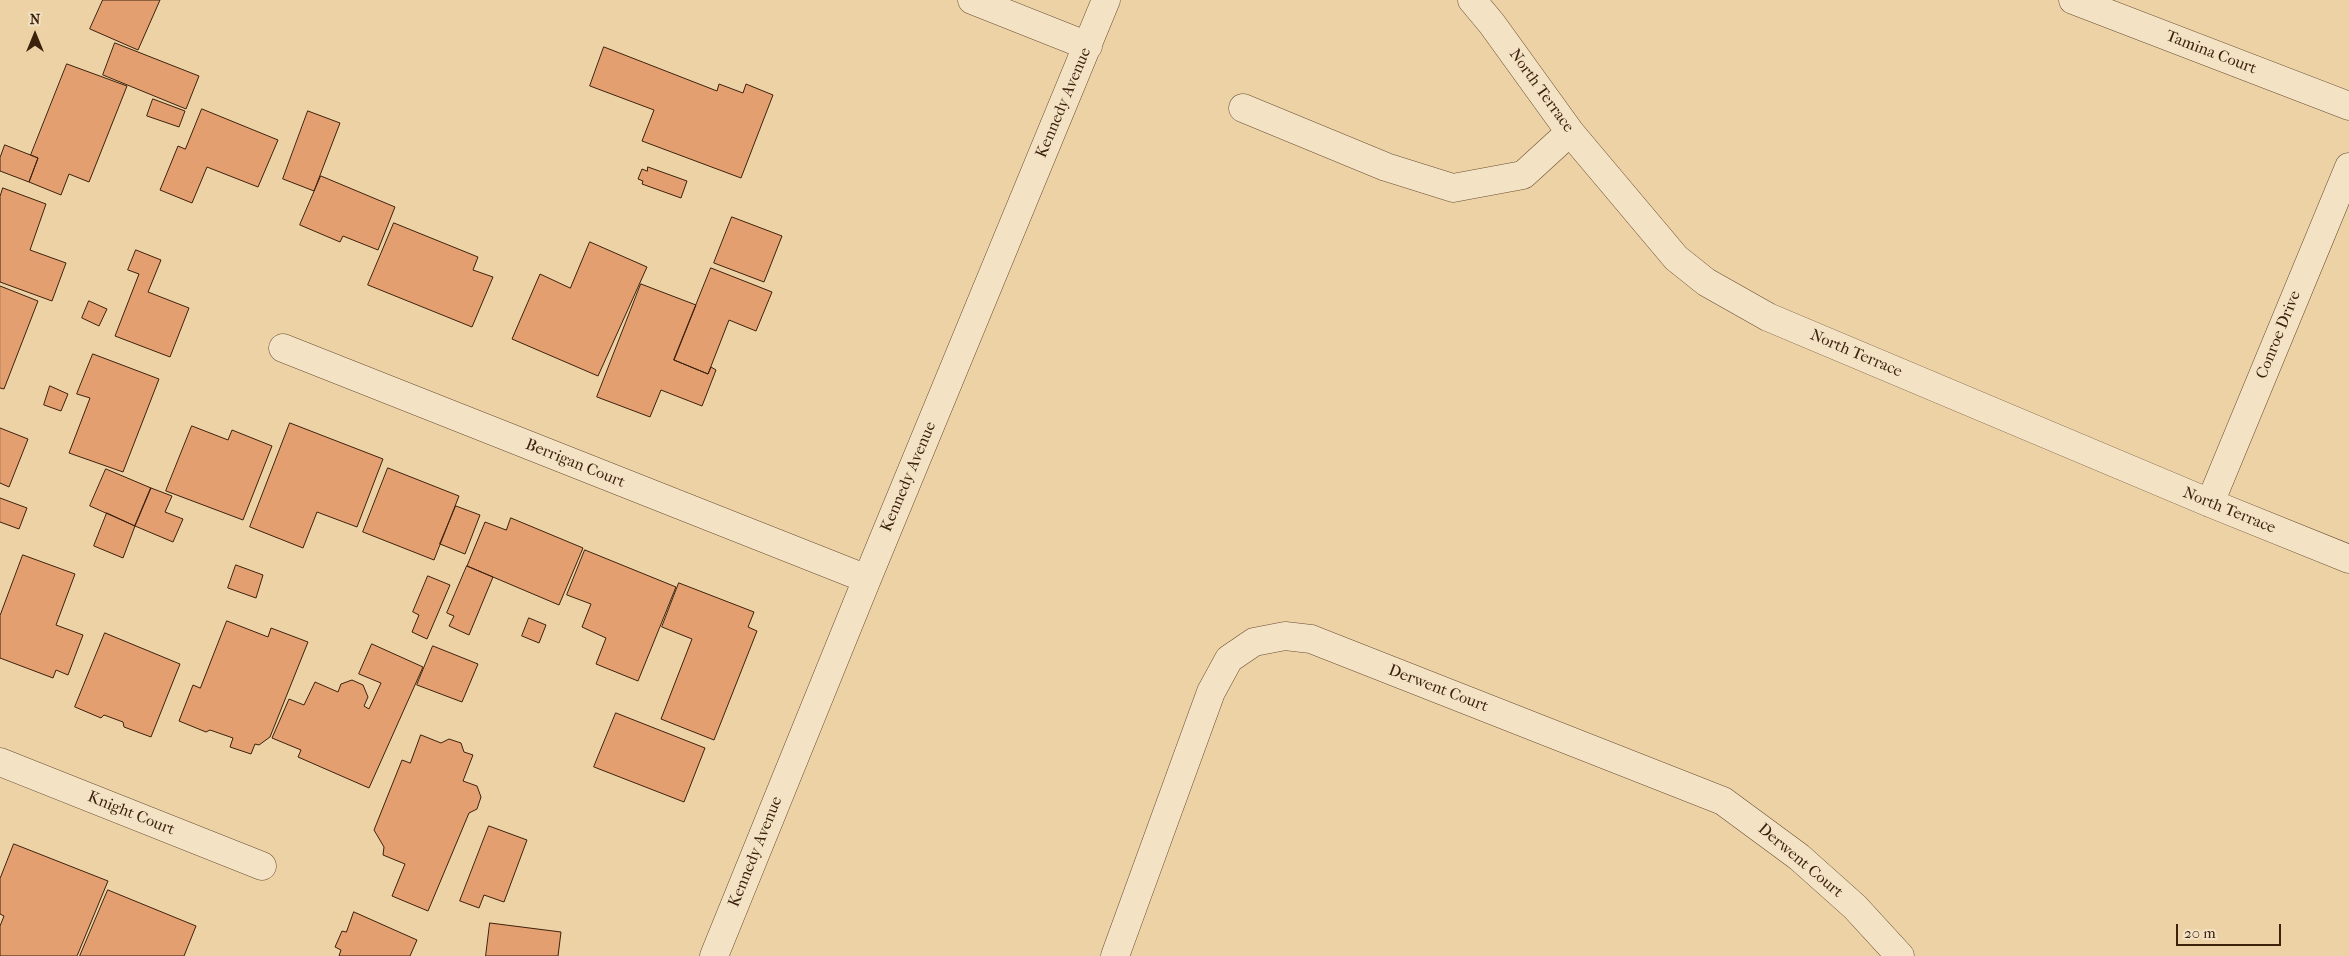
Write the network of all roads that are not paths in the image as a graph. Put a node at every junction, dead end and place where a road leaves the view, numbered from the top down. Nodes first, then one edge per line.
1 (972, 0) edge
2 (1106, 0) edge
3 (1472, 0) edge
4 (2073, 0) edge
5 (1088, 46) junction
6 (2349, 106) edge
7 (1243, 108) dead end
8 (1570, 132) junction
9 (2349, 167) edge
10 (283, 348) dead end
11 (2210, 504) junction
12 (2349, 559) edge
13 (867, 579) junction
14 (0, 762) edge
15 (262, 866) dead end
16 (714, 956) edge
17 (1115, 956) edge
18 (1900, 956) edge

1 - 5 street
2 - 5 street, Kennedy Avenue
3 - 8 street, North Terrace
4 - 6 street, Tamina Court
5 - 13 street, Kennedy Avenue
7 - 8 street
8 - 11 street, North Terrace
9 - 11 street, Conroe Drive
10 - 13 street, Berrigan Court
11 - 12 street, North Terrace
13 - 16 street, Kennedy Avenue
14 - 15 street, Knight Court
17 - 18 street, Derwent Court

